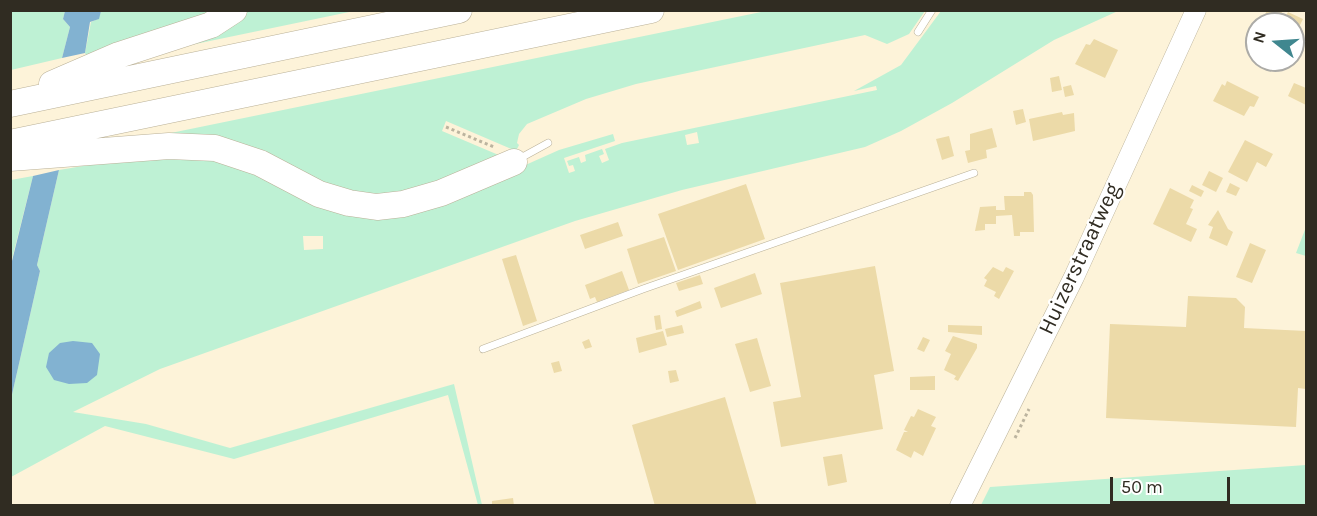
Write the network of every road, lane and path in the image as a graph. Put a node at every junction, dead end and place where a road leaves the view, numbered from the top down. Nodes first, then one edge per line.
1 (234, 10) edge
2 (459, 10) edge
3 (651, 10) edge
4 (932, 10) edge
5 (1196, 10) edge
6 (918, 32) dead end
7 (10, 103) edge
8 (446, 127) dead end
9 (10, 143) edge
10 (548, 143) dead end
11 (10, 158) edge
12 (518, 160) junction
13 (974, 172) dead end
14 (483, 349) dead end
15 (960, 506) edge

1 - 7 highway
2 - 7 highway
3 - 9 highway
4 - 6 lane
5 - 15 street, Huizerstraatweg
8 - 12 path
10 - 12 lane
11 - 12 highway
13 - 14 lane

